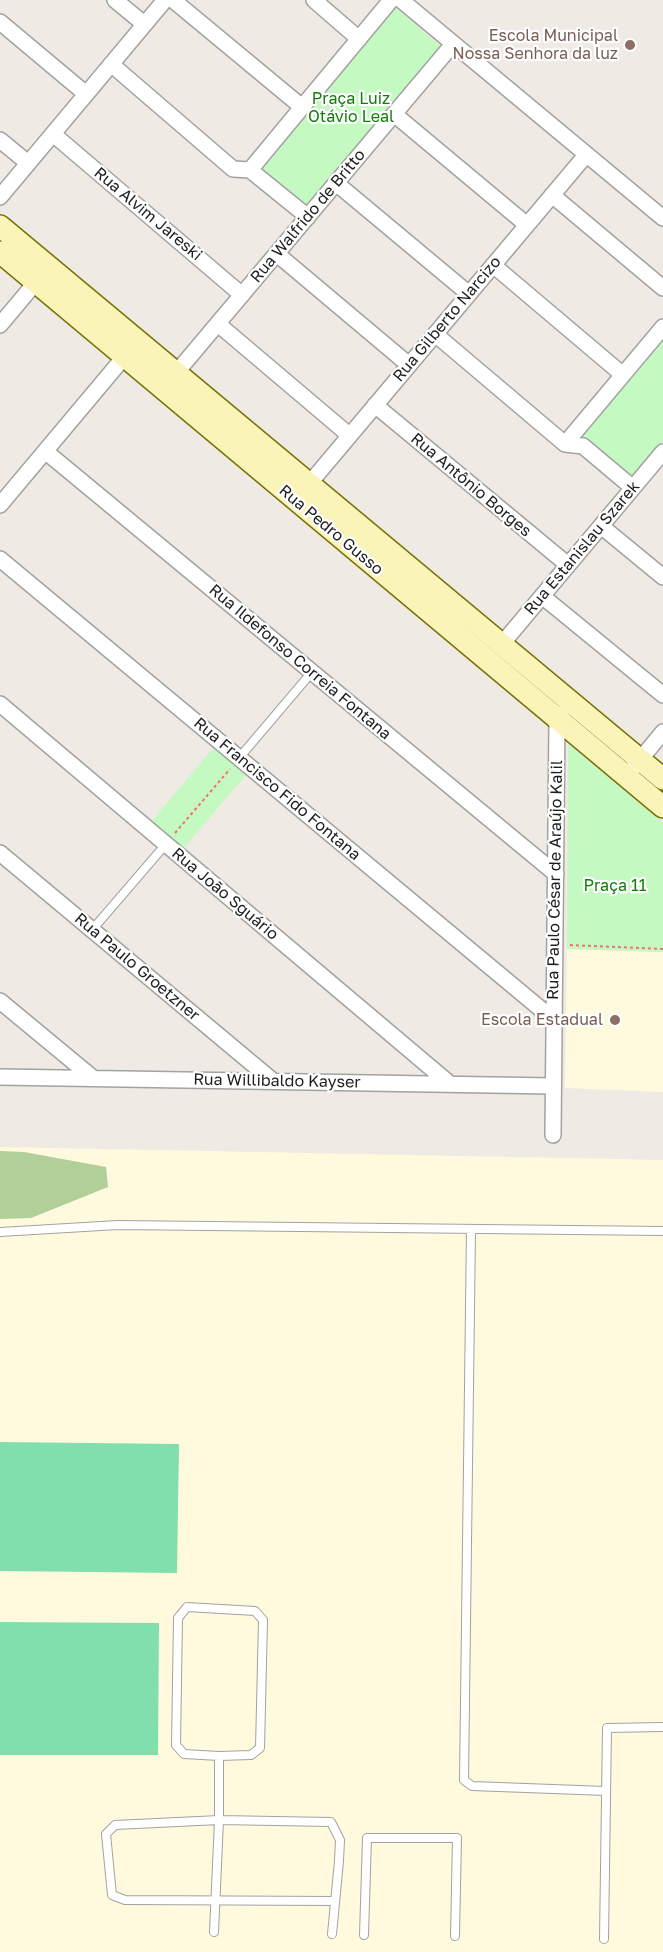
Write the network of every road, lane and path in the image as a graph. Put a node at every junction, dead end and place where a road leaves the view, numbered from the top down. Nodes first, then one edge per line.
1 (115, 0) edge
2 (165, 0) edge
3 (173, 0) edge
4 (314, 0) edge
5 (391, 0) edge
6 (401, 0) edge
7 (0, 22) edge
8 (144, 24) junction
9 (359, 39) junction
10 (453, 44) junction
11 (111, 64) junction
12 (86, 94) junction
13 (302, 107) junction
14 (394, 114) junction
15 (53, 134) junction
16 (0, 140) edge
17 (586, 154) junction
18 (28, 163) junction
19 (250, 170) junction
20 (336, 183) junction
21 (552, 195) junction
22 (0, 198) edge
23 (308, 217) junction
24 (663, 218) edge
25 (527, 225) junction
26 (0, 226) edge
27 (0, 252) edge
28 (277, 254) junction
29 (493, 265) junction
30 (36, 282) junction
31 (663, 288) edge
32 (469, 294) junction
33 (242, 295) junction
34 (218, 324) junction
35 (0, 325) edge
36 (663, 327) edge
37 (435, 334) junction
38 (131, 349) junction
39 (409, 365) junction
40 (623, 375) junction
41 (170, 381) junction
42 (375, 405) junction
43 (349, 435) junction
44 (565, 444) junction
45 (45, 451) junction
46 (662, 455) edge
47 (309, 484) junction
48 (633, 488) junction
49 (0, 505) edge
50 (601, 526) junction
51 (0, 559) edge
52 (568, 565) junction
53 (663, 577) edge
54 (542, 596) junction
55 (501, 645) junction
56 (312, 672) junction
57 (663, 695) edge
58 (0, 705) edge
59 (564, 710) junction
60 (663, 732) edge
61 (239, 758) junction
62 (633, 768) junction
63 (663, 779) edge
64 (663, 807) edge
65 (166, 844) junction
66 (0, 853) edge
67 (555, 874) junction
68 (92, 930) junction
69 (555, 944) junction
70 (663, 949) edge
71 (0, 1001) edge
72 (554, 1020) junction
73 (0, 1077) edge
74 (93, 1078) junction
75 (273, 1081) junction
76 (450, 1084) junction
77 (553, 1086) junction
78 (553, 1135) dead end
79 (471, 1229) junction
80 (663, 1231) edge
81 (0, 1232) edge
82 (663, 1727) edge
83 (219, 1756) junction
84 (606, 1791) junction
85 (219, 1820) junction
86 (215, 1901) junction
87 (335, 1901) junction
88 (214, 1932) dead end
89 (332, 1934) dead end
90 (364, 1935) dead end
91 (455, 1936) dead end
92 (604, 1939) dead end

1 - 8 street
2 - 8 street
3 - 13 street
4 - 9 street
5 - 9 street
6 - 10 street
7 - 12 street
8 - 11 street
9 - 13 street
10 - 14 street, Rua Walfrido de Britto
10 - 17 street
11 - 12 street
11 - 19 street
12 - 15 street
13 - 19 street
14 - 20 street, Rua Walfrido de Britto
14 - 25 street
15 - 18 street
15 - 33 street, Rua Alvim Jareski
16 - 18 street
17 - 21 street, Rua Gilberto Narcizo
17 - 24 street
18 - 22 street
19 - 23 street
20 - 23 street, Rua Walfrido de Britto
20 - 32 street
21 - 25 street, Rua Gilberto Narcizo
21 - 31 street
23 - 28 street, Rua Walfrido de Britto
25 - 29 street, Rua Gilberto Narcizo
26 - 38 main road, Rua Pedro Gusso
27 - 30 main road, Rua Pedro Gusso
28 - 33 street, Rua Walfrido de Britto
28 - 39 street
29 - 32 street, Rua Gilberto Narcizo
29 - 40 street
30 - 35 street
30 - 38 main road, Rua Pedro Gusso
32 - 37 street, Rua Gilberto Narcizo
33 - 34 street, Rua Walfrido de Britto
34 - 41 street, Rua Walfrido de Britto
34 - 43 street
36 - 40 street
37 - 39 street, Rua Gilberto Narcizo
37 - 44 street
38 - 41 main road, Rua Pedro Gusso
38 - 45 street
39 - 42 street, Rua Gilberto Narcizo
40 - 44 street
41 - 47 main road, Rua Pedro Gusso
41 - 59 main road, Rua Pedro Gusso
42 - 43 street, Rua Gilberto Narcizo
42 - 52 street, Rua Antônio Borges
43 - 47 street, Rua Gilberto Narcizo
44 - 48 street
45 - 49 street
45 - 56 street, Rua Ildefonso Correia Fontana
46 - 48 street, Rua Estanislau Szarek
47 - 55 main road, Rua Pedro Gusso
48 - 50 street, Rua Estanislau Szarek
50 - 52 street, Rua Estanislau Szarek
50 - 53 street
51 - 61 street, Rua Francisco Fido Fontana
52 - 54 street, Rua Estanislau Szarek
54 - 55 street, Rua Estanislau Szarek
54 - 57 street
55 - 59 main road, Rua Pedro Gusso
56 - 61 lane
56 - 67 street, Rua Ildefonso Correia Fontana
58 - 65 street, Rua João Sguário
59 - 62 main road, Rua Pedro Gusso
59 - 67 street, Rua Paulo César de Araújo Kalil
60 - 62 street
61 - 65 path
61 - 72 street, Rua Francisco Fido Fontana
62 - 63 main road, Rua Pedro Gusso
62 - 64 main road, Rua Pedro Gusso
65 - 68 lane
65 - 76 street, Rua João Sguário
66 - 68 street, Rua Paulo Groetzner
67 - 69 street, Rua Paulo César de Araújo Kalil
68 - 75 street, Rua Paulo Groetzner
69 - 70 path
69 - 72 street, Rua Paulo César de Araújo Kalil
71 - 74 street
72 - 77 street, Rua Paulo César de Araújo Kalil
73 - 74 street, Rua Willibaldo Kayser
74 - 75 street, Rua Willibaldo Kayser
75 - 76 street, Rua Willibaldo Kayser
76 - 77 street, Rua Willibaldo Kayser
77 - 78 street, Rua Paulo César de Araújo Kalil
79 - 80 lane
79 - 81 lane
79 - 84 lane
82 - 84 lane
83 - 83 lane
83 - 85 lane
84 - 92 lane
85 - 86 lane
85 - 86 lane
85 - 87 lane
86 - 87 lane
86 - 88 lane
87 - 89 lane
90 - 91 lane

